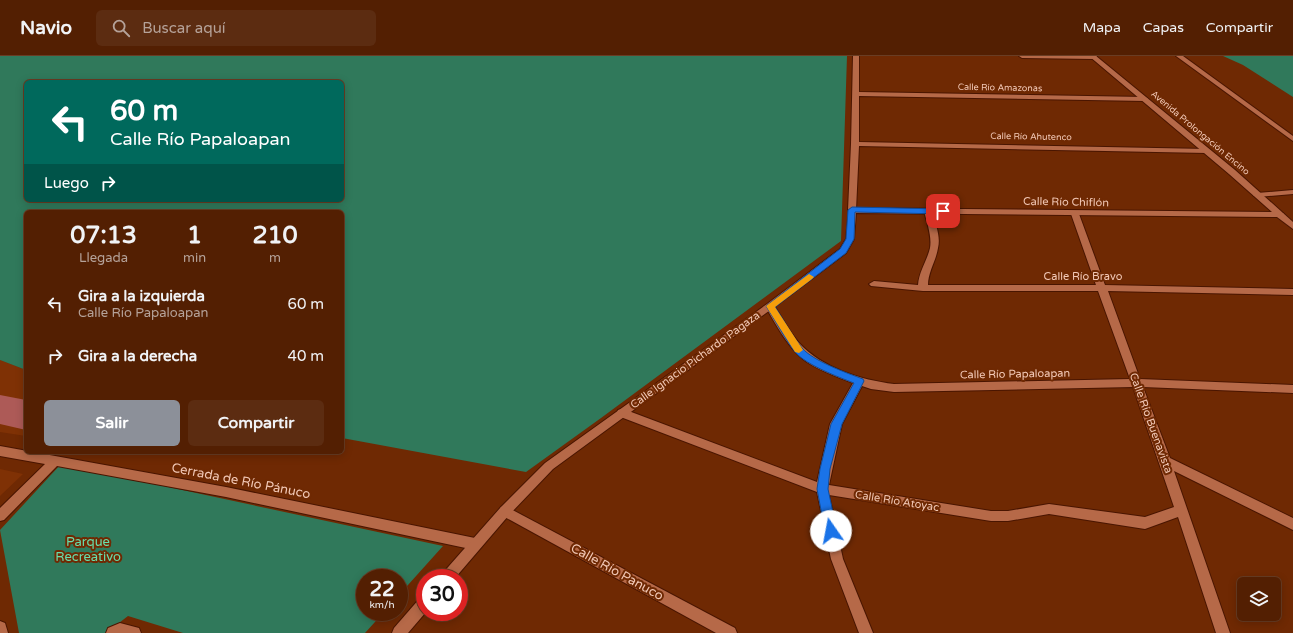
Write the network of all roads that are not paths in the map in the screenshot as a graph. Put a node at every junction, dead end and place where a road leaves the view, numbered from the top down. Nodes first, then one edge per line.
1 (856, 56) edge
2 (1022, 56) edge
3 (1179, 56) edge
4 (1093, 57) edge
5 (855, 94) junction
6 (1145, 99) junction
7 (1293, 139) edge
8 (855, 144) junction
9 (1207, 151) junction
10 (1293, 192) edge
11 (1257, 195) junction
12 (852, 210) junction
13 (928, 211) junction
14 (1075, 214) junction
15 (1280, 215) junction
16 (1293, 226) edge
17 (874, 284) dead end
18 (923, 288) junction
19 (1102, 288) junction
20 (1293, 292) edge
21 (770, 306) junction
22 (859, 381) junction
23 (1136, 383) junction
24 (1293, 389) edge
25 (622, 412) junction
26 (0, 451) edge
27 (1165, 461) junction
28 (54, 462) junction
29 (822, 489) junction
30 (505, 510) junction
31 (1182, 510) junction
32 (0, 516) edge
33 (1293, 524) edge
34 (475, 544) junction
35 (454, 569) edge
36 (416, 613) edge
37 (0, 628) edge
38 (1, 633) edge
39 (113, 633) edge
40 (134, 633) edge
41 (399, 633) edge
42 (730, 633) edge
43 (866, 633) edge
44 (1223, 633) edge

1 - 5 street, Calle Ignacio Pichardo Pagaza
2 - 4 street
3 - 7 street
4 - 6 street, Avenida Prolongación Encino
5 - 6 street, Calle Río Amazonas
5 - 8 street, Calle Ignacio Pichardo Pagaza
6 - 9 street, Avenida Prolongación Encino
8 - 9 street, Calle Río Ahutenco
8 - 12 street, Calle Ignacio Pichardo Pagaza
9 - 11 street, Avenida Prolongación Encino
10 - 11 street
11 - 15 street, Avenida Prolongación Encino
12 - 13 street, Calle Río Chiflón
12 - 21 street, Calle Ignacio Pichardo Pagaza
13 - 14 street, Calle Río Chiflón
13 - 18 street
14 - 15 street, Calle Río Chiflón
14 - 19 street, Calle Río Buenavista
15 - 16 street, Avenida Prolongación Encino
17 - 18 street, Calle Río Bravo
18 - 19 street, Calle Río Bravo
19 - 20 street, Calle Río Bravo
19 - 23 street, Calle Río Buenavista
21 - 22 street, Calle Río Papaloapan
21 - 25 street, Calle Ignacio Pichardo Pagaza
22 - 23 street, Calle Río Papaloapan
22 - 29 street
23 - 24 street, Calle Río Papaloapan
23 - 27 street, Calle Río Buenavista
25 - 29 street, Calle Río Atoyac
25 - 30 street, Calle Ignacio Pichardo Pagaza
26 - 28 street, Cerrada de Río Pánuco
27 - 31 street, Calle Río Buenavista
27 - 33 street
28 - 32 street
28 - 34 street, Cerrada de Río Pánuco
29 - 31 street, Calle Río Atoyac
29 - 43 street
30 - 34 street, Calle Ignacio Pichardo Pagaza
30 - 42 street, Calle Río Panuco
31 - 44 street, Calle Río Buenavista
34 - 35 street, Calle Ignacio Pichardo Pagaza
36 - 41 street
37 - 38 street
39 - 40 street

